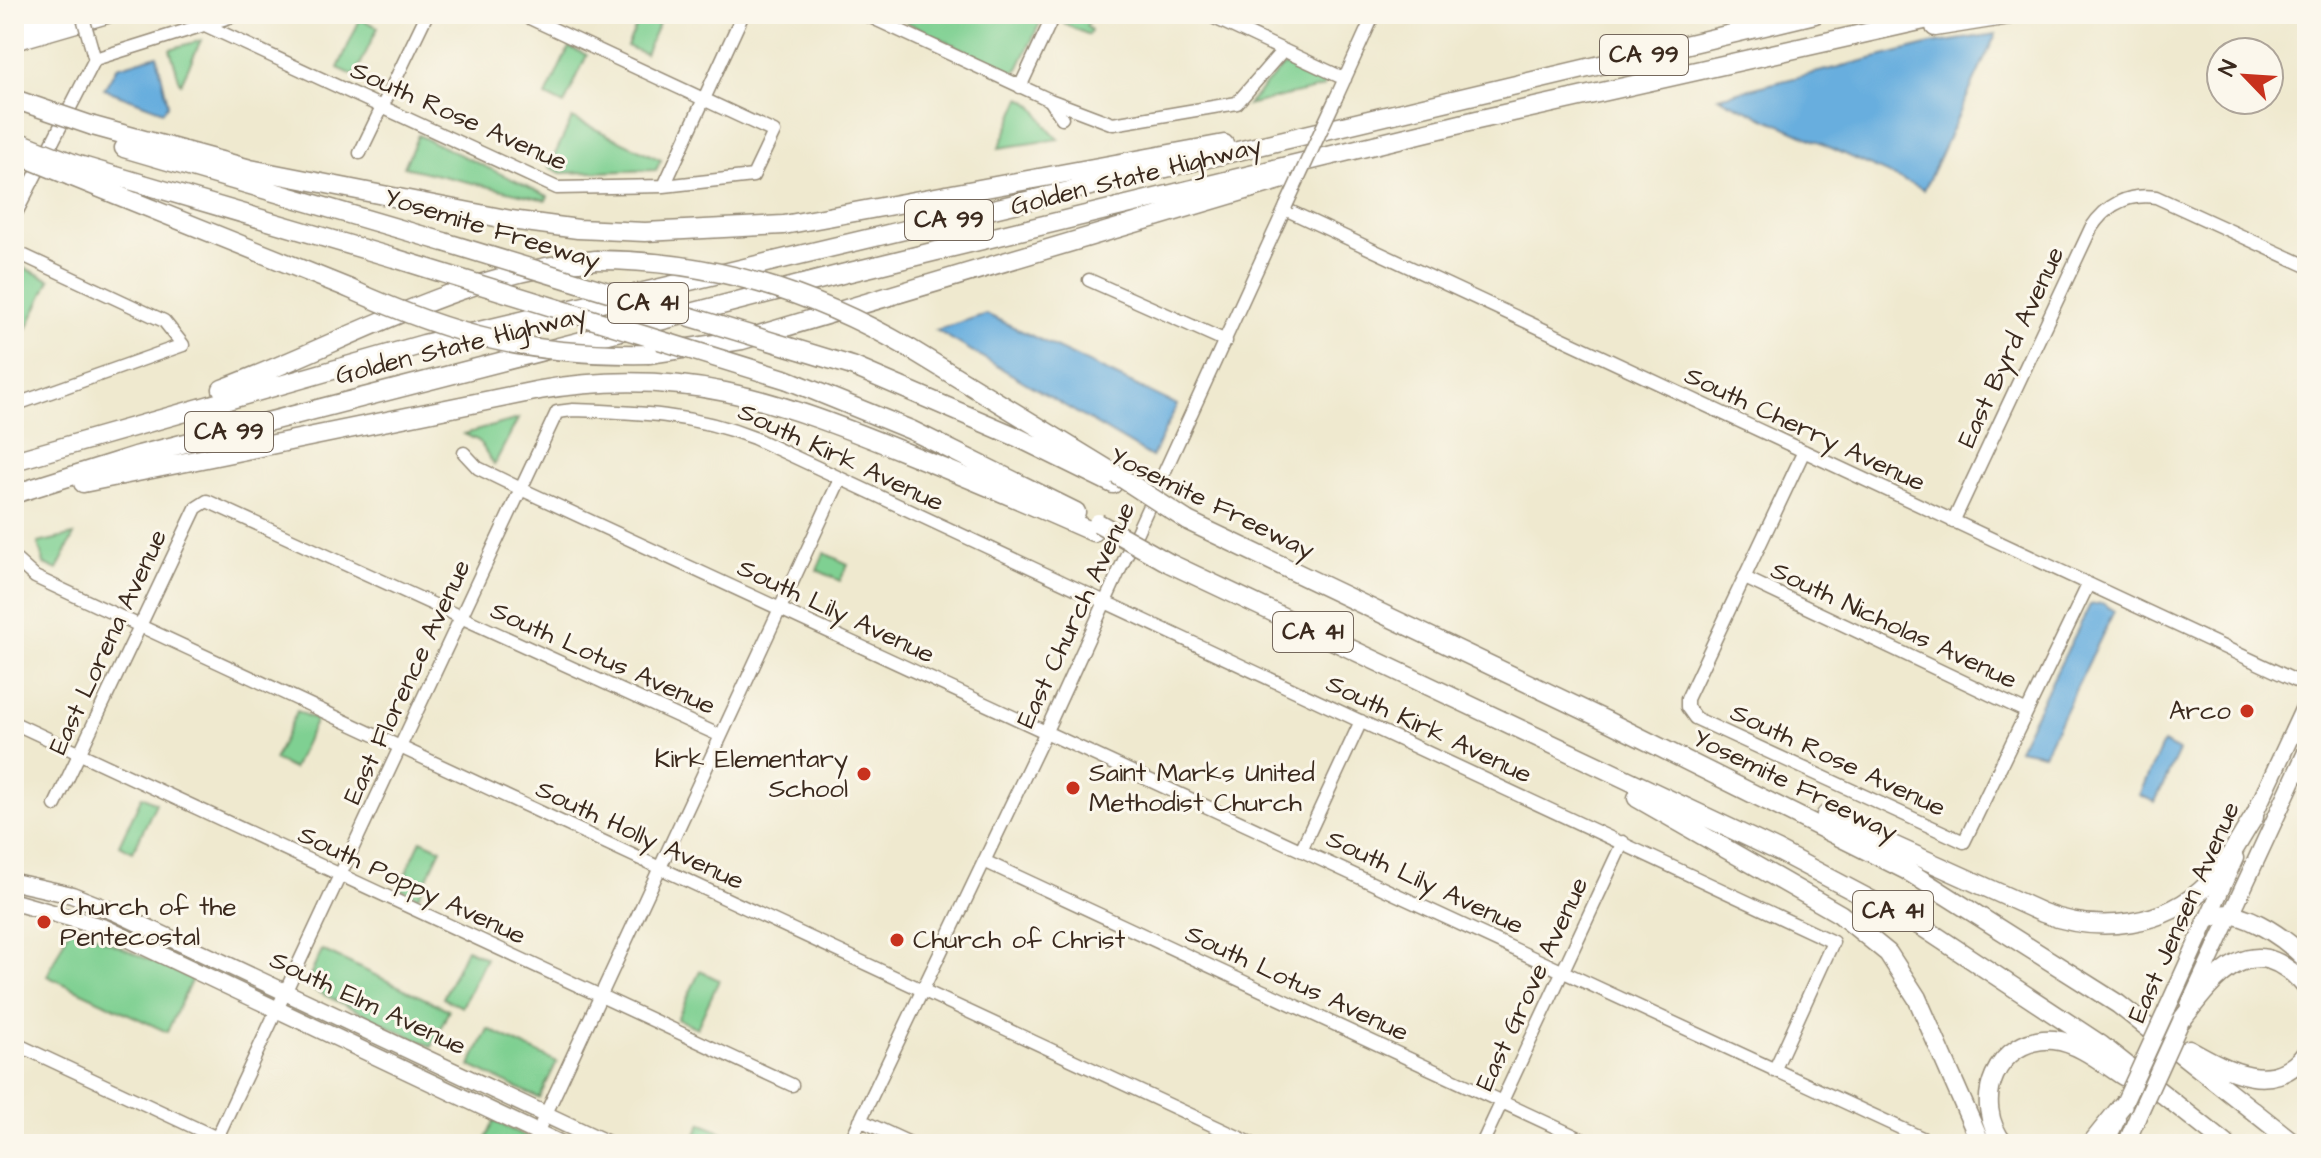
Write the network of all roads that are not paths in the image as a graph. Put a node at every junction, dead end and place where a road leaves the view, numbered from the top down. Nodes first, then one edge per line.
1 (51, 14) edge
2 (82, 14) edge
3 (107, 14) edge
4 (239, 14) edge
5 (427, 14) edge
6 (521, 14) edge
7 (743, 14) edge
8 (864, 14) edge
9 (1054, 14) edge
10 (1206, 14) edge
11 (1374, 14) edge
12 (1815, 14) edge
13 (1951, 14) edge
14 (2016, 14) edge
15 (14, 25) edge
16 (207, 26) junction
17 (14, 41) edge
18 (1283, 50) junction
19 (1799, 50) junction
20 (94, 56) junction
21 (1345, 79) junction
22 (1020, 87) junction
23 (1474, 96) junction
24 (14, 99) edge
25 (703, 99) junction
26 (1050, 100) junction
27 (14, 107) edge
28 (382, 108) junction
29 (1062, 118) dead end
30 (1477, 120) junction
31 (91, 132) junction
32 (14, 140) edge
33 (14, 153) edge
34 (360, 153) dead end
35 (72, 170) junction
36 (664, 186) junction
37 (1286, 207) junction
38 (14, 217) edge
39 (14, 251) edge
40 (2307, 266) edge
41 (1089, 280) dead end
42 (1226, 341) junction
43 (14, 405) edge
44 (557, 412) joint
45 (114, 430) junction
46 (1804, 451) junction
47 (464, 453) dead end
48 (14, 461) edge
49 (840, 479) junction
50 (1115, 480) junction
51 (521, 489) junction
52 (14, 496) edge
53 (204, 502) joint
54 (1953, 522) junction
55 (1096, 527) junction
56 (14, 558) edge
57 (1745, 578) junction
58 (2088, 585) junction
59 (1106, 603) junction
60 (781, 608) junction
61 (461, 617) junction
62 (140, 625) junction
63 (2307, 686) edge
64 (2307, 701) edge
65 (2025, 711) junction
66 (1361, 721) junction
67 (1607, 721) junction
68 (14, 723) edge
69 (1045, 733) junction
70 (1527, 735) junction
71 (721, 736) junction
72 (401, 747) junction
73 (2307, 750) edge
74 (80, 754) junction
75 (55, 805) dead end
76 (2254, 817) junction
77 (1623, 842) junction
78 (1302, 848) junction
79 (984, 861) junction
80 (660, 868) junction
81 (340, 876) junction
82 (14, 882) edge
83 (14, 902) edge
84 (2231, 913) junction
85 (2207, 920) junction
86 (2307, 960) edge
87 (1563, 970) junction
88 (2307, 988) edge
89 (287, 991) junction
90 (922, 991) junction
91 (601, 995) junction
92 (279, 1008) junction
93 (2140, 1021) junction
94 (2181, 1021) junction
95 (14, 1043) edge
96 (2307, 1052) edge
97 (1774, 1071) junction
98 (792, 1085) dead end
99 (1501, 1102) junction
100 (2124, 1103) junction
101 (546, 1114) junction
102 (860, 1120) junction
103 (2207, 1128) junction
104 (537, 1133) junction
105 (216, 1141) edge
106 (561, 1144) edge
107 (608, 1144) edge
108 (849, 1144) edge
109 (912, 1144) edge
110 (1253, 1144) edge
111 (1482, 1144) edge
112 (1592, 1144) edge
113 (1935, 1144) edge
114 (1981, 1144) edge
115 (2004, 1144) edge
116 (2091, 1144) edge
117 (2105, 1144) edge
118 (2126, 1144) edge
119 (2226, 1144) edge
120 (2295, 1144) edge

1 - 15 highway
2 - 20 street, bridge
3 - 17 highway
4 - 16 street
5 - 28 street
6 - 25 street
7 - 25 street
8 - 22 street
9 - 22 street
10 - 18 street
11 - 21 street, East Church Avenue
12 - 23 highway, Golden State Highway / CA 99
13 - 19 highway, Golden State Highway / CA 99
14 - 19 highway
16 - 20 street
16 - 28 street, South Rose Avenue
18 - 21 street
18 - 26 street
19 - 30 highway, Golden State Highway / CA 99
20 - 38 street
21 - 37 street, East Church Avenue, bridge
22 - 26 street
23 - 31 highway
23 - 45 highway, Golden State Highway / CA 99
24 - 31 highway, bridge
25 - 36 street
25 - 36 street, South Rose Avenue
26 - 29 street
27 - 31 highway, Yosemite Freeway / CA 41
28 - 34 street
28 - 36 street, South Rose Avenue
30 - 35 highway, bridge
30 - 52 highway, Golden State Highway / CA 99
31 - 50 highway, Yosemite Freeway / CA 41, bridge
32 - 35 highway, CA 41, bridge
33 - 35 highway, bridge
35 - 55 highway, CA 41, bridge
37 - 42 street, East Church Avenue
37 - 46 street, South Cherry Avenue
39 - 43 street
40 - 54 street, East Byrd Avenue
41 - 42 street
42 - 59 street, East Church Avenue
44 - 49 street, South Kirk Avenue
44 - 51 street, East Florence Avenue
45 - 48 highway, Golden State Highway / CA 99
45 - 50 highway, bridge
46 - 54 street, South Cherry Avenue
46 - 57 street
47 - 51 street, South Lily Avenue
49 - 59 street, South Kirk Avenue
49 - 60 street
50 - 67 highway, Yosemite Freeway / CA 41, bridge
51 - 60 street, South Lily Avenue
51 - 61 street, East Florence Avenue
52 - 55 highway
53 - 61 street, South Lotus Avenue
53 - 62 street, East Lorena Avenue
54 - 58 street, South Cherry Avenue
55 - 70 highway, CA 41, bridge
56 - 62 street, South Holly Avenue
57 - 65 street, South Nicholas Avenue
57 - 65 street, South Rose Avenue
58 - 63 street, South Cherry Avenue
58 - 65 street
59 - 66 street, South Kirk Avenue
59 - 69 street, East Church Avenue
60 - 69 street, South Lily Avenue
60 - 71 street
61 - 71 street, South Lotus Avenue
61 - 72 street, East Florence Avenue
62 - 72 street, South Holly Avenue
62 - 74 street, East Lorena Avenue
64 - 76 main road, East Jensen Avenue
66 - 77 street, South Kirk Avenue
66 - 78 street
67 - 76 highway
67 - 93 highway, Yosemite Freeway / CA 41
68 - 74 street, South Poppy Avenue
69 - 78 street, South Lily Avenue
69 - 79 street, East Church Avenue
70 - 103 highway, CA 41
70 - 114 highway
71 - 80 street
72 - 80 street, South Holly Avenue
72 - 81 street, East Florence Avenue
73 - 84 main road, East Jensen Avenue
74 - 75 street, East Lorena Avenue
74 - 81 street, South Poppy Avenue
76 - 85 main road, East Jensen Avenue
77 - 87 street, East Grove Avenue
77 - 97 street, South Kirk Avenue
78 - 87 street, South Lily Avenue
79 - 90 street, East Church Avenue
79 - 99 street, South Lotus Avenue
80 - 90 street, South Holly Avenue
80 - 91 street
81 - 89 street, East Florence Avenue
81 - 91 street, South Poppy Avenue
82 - 89 main road, South Elm Avenue
83 - 92 main road, South Elm Avenue
84 - 85 highway
84 - 86 highway
84 - 94 main road, East Jensen Avenue
85 - 100 main road, East Jensen Avenue, bridge
87 - 97 street, South Lily Avenue
87 - 99 street, East Grove Avenue
88 - 94 highway
89 - 92 street, East Florence Avenue
89 - 101 main road, South Elm Avenue
90 - 102 street, East Church Avenue
90 - 110 street, South Holly Avenue
91 - 98 street, South Poppy Avenue
91 - 101 street
92 - 104 main road, South Elm Avenue
92 - 105 street, East Florence Avenue
93 - 96 highway
93 - 120 highway, Yosemite Freeway / CA 41
94 - 118 main road, East Jensen Avenue, bridge
95 - 105 street
97 - 113 street, South Lily Avenue
99 - 111 street, East Grove Avenue
99 - 112 street, South Lotus Avenue
100 - 116 highway
100 - 117 main road, East Jensen Avenue
101 - 104 street
101 - 107 main road, South Elm Avenue
102 - 108 street, East Church Avenue
102 - 109 street
103 - 115 highway
103 - 119 highway, CA 41
104 - 106 main road, South Elm Avenue

